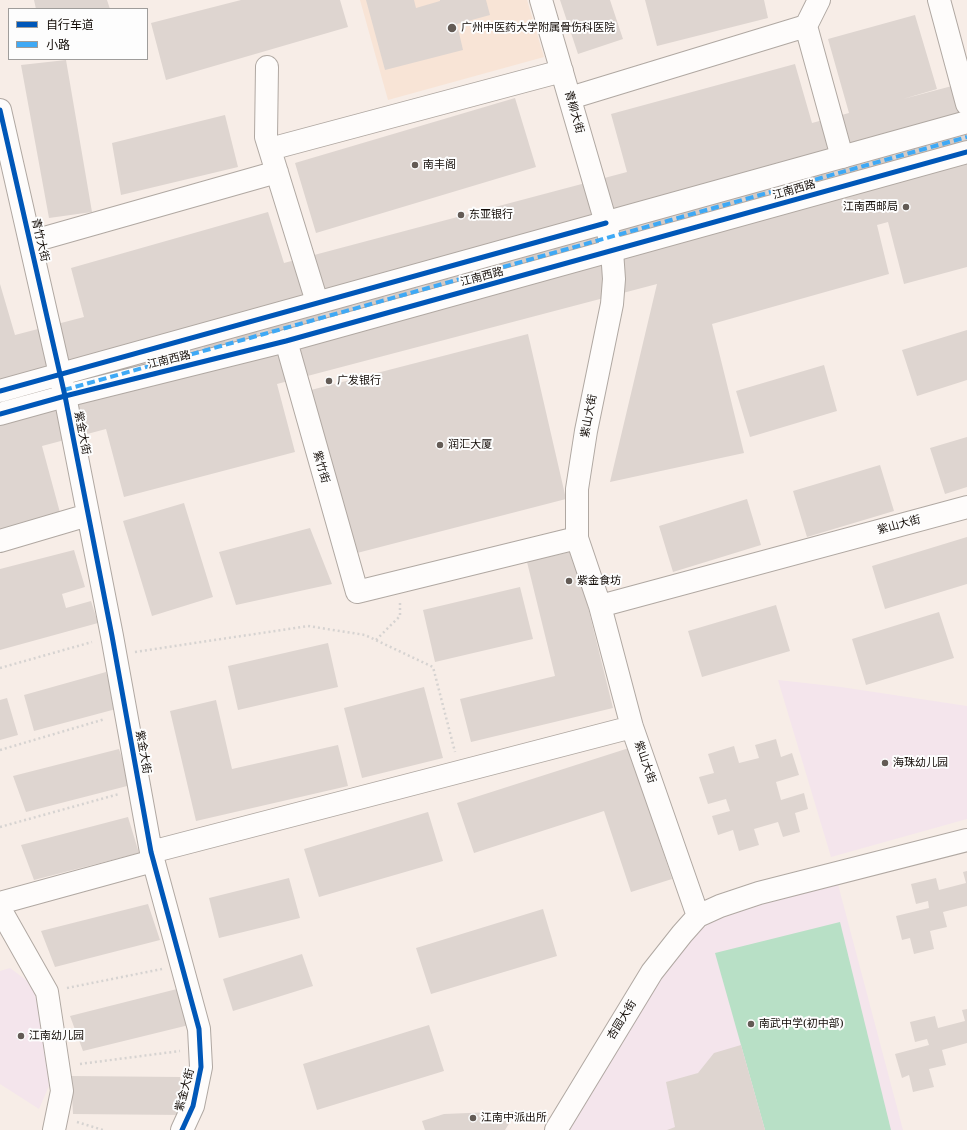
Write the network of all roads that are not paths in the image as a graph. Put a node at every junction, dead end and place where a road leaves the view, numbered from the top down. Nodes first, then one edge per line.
1 (541, 0) edge
2 (819, 0) edge
3 (939, 0) edge
4 (806, 26) junction
5 (267, 67) dead end
6 (562, 71) junction
7 (570, 98) junction
8 (967, 104) edge
9 (0, 110) edge
10 (967, 122) edge
11 (270, 149) junction
12 (967, 152) edge
13 (842, 157) junction
14 (277, 172) junction
15 (606, 223) junction
16 (30, 242) junction
17 (612, 251) junction
18 (317, 302) junction
19 (286, 341) junction
20 (60, 373) junction
21 (0, 391) edge
22 (65, 396) junction
23 (0, 414) edge
24 (967, 507) edge
25 (88, 515) junction
26 (577, 538) junction
27 (0, 540) edge
28 (600, 606) junction
29 (632, 727) junction
30 (967, 840) edge
31 (152, 856) junction
32 (0, 903) edge
33 (0, 909) edge
34 (698, 916) junction
35 (56, 1123) edge
36 (182, 1130) edge
37 (556, 1130) edge

1 - 6 street, 青柳大街
2 - 4 street
3 - 8 street
4 - 7 street
4 - 13 street
5 - 11 street
6 - 7 street, 青柳大街
6 - 11 street
7 - 15 street, 青柳大街
9 - 16 street, 青竹大街
10 - 13 street
11 - 14 street
12 - 17 street, 江南西路
13 - 15 street
14 - 16 street
14 - 18 street
15 - 17 street, 紫山大街
15 - 18 street
16 - 20 street, 青竹大街
17 - 19 street, 江南西路
17 - 26 street, 紫山大街
18 - 20 street
19 - 22 street, 江南西路
19 - 26 street, 紫竹街
20 - 21 street
20 - 22 street, 紫金大街
22 - 23 street, 江南西路
22 - 25 street, 紫金大街
24 - 28 street, 紫山大街
25 - 27 street
25 - 31 street, 紫金大街
26 - 28 street, 紫山大街
28 - 29 street, 紫山大街
29 - 31 street
29 - 34 street, 紫山大街
30 - 34 street
31 - 32 street
31 - 36 street, 紫金大街
33 - 35 street
34 - 37 street, 杏园大街

